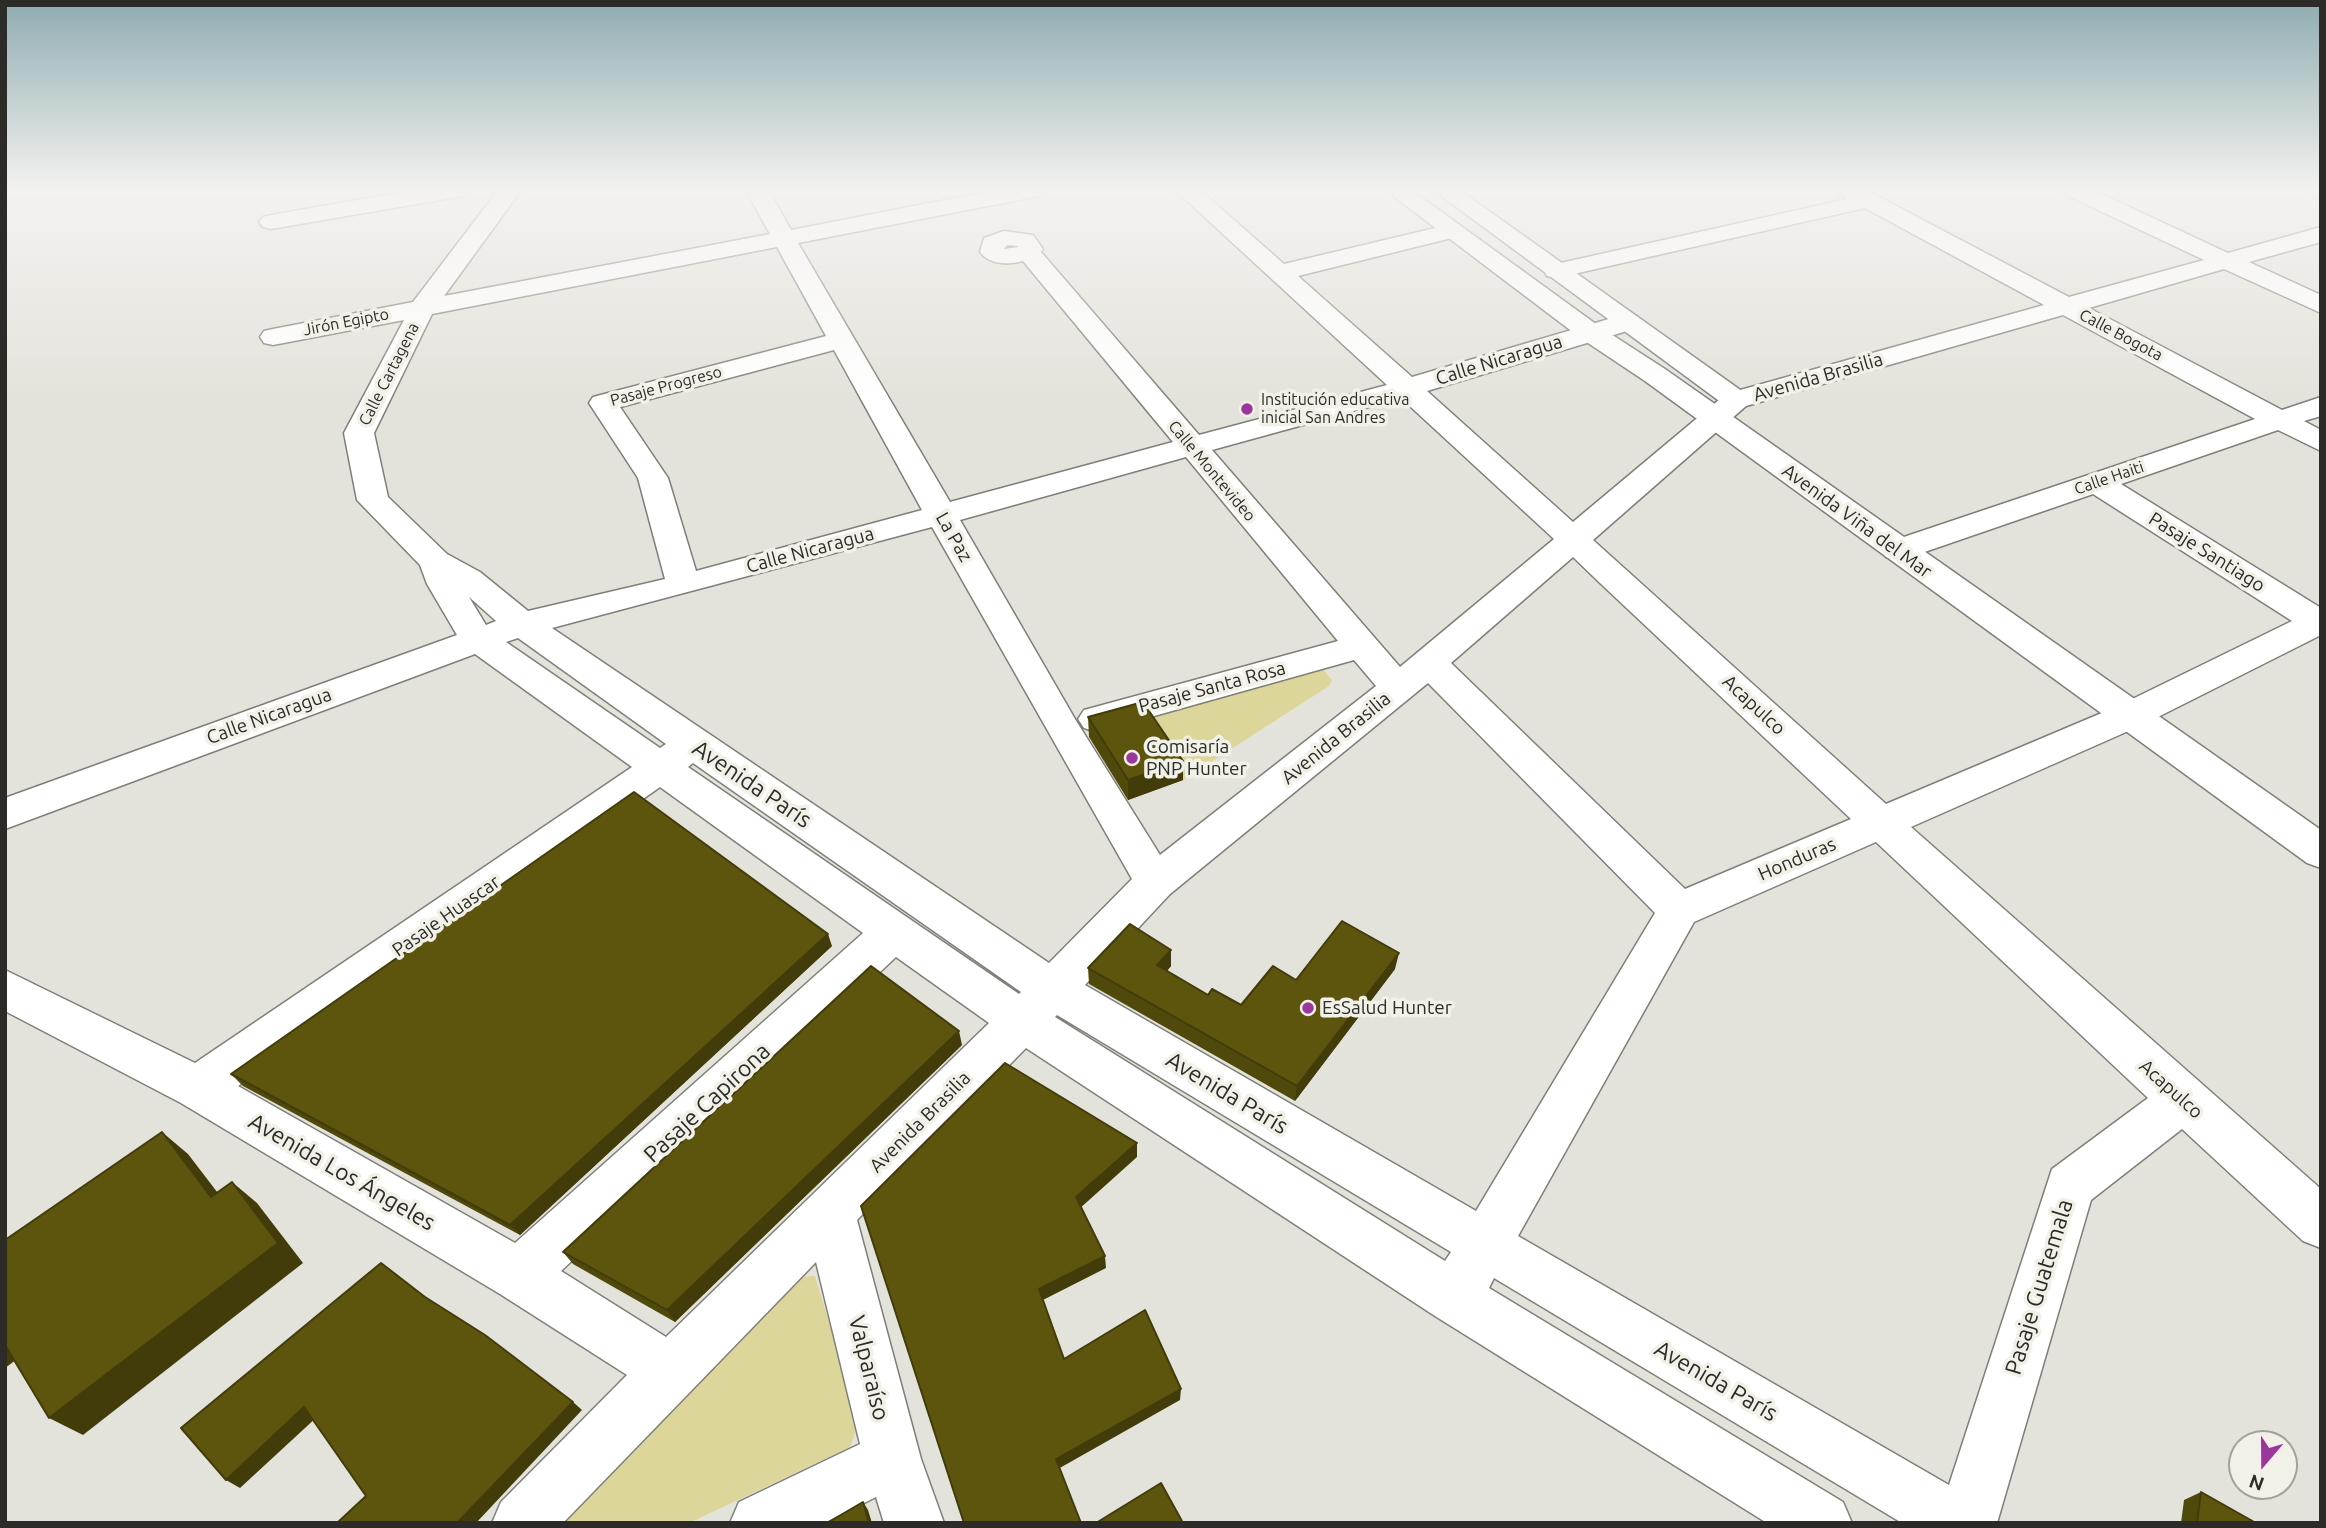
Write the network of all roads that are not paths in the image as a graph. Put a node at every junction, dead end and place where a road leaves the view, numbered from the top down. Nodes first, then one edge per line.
1 (458, 260) edge
2 (667, 260) edge
3 (797, 260) edge
4 (1035, 260) edge
5 (1265, 260) edge
6 (1332, 260) edge
7 (1492, 260) edge
8 (1542, 260) edge
9 (1598, 260) edge
10 (1980, 260) edge
11 (2175, 260) edge
12 (2193, 260) edge
13 (2237, 260) edge
14 (2242, 260) edge
15 (1556, 271) junction
16 (1280, 273) junction
17 (2036, 290) junction
18 (2321, 292) edge
19 (2321, 305) edge
20 (2066, 306) junction
21 (423, 307) junction
22 (1628, 322) junction
23 (1591, 333) junction
24 (273, 337) dead end
25 (842, 340) junction
26 (1825, 349) dead end
27 (1746, 370) dead end
28 (1709, 381) junction
29 (1406, 388) junction
30 (1683, 395) junction
31 (2321, 406) edge
32 (1726, 410) junction
33 (2279, 420) junction
34 (2321, 442) edge
35 (1190, 446) junction
36 (2096, 482) junction
37 (941, 514) junction
38 (1574, 538) junction
39 (1898, 550) junction
40 (435, 561) junction
41 (683, 585) junction
42 (2319, 621) edge
43 (522, 624) junction
44 (477, 639) junction
45 (1361, 646) junction
46 (1429, 663) junction
47 (1398, 689) junction
48 (2129, 716) junction
49 (1062, 729) junction
50 (677, 756) junction
51 (5, 814) edge
52 (1881, 823) junction
53 (2321, 852) edge
54 (1155, 882) junction
55 (1679, 909) junction
56 (895, 931) junction
57 (5, 989) edge
58 (1037, 1005) junction
59 (198, 1088) junction
60 (2183, 1100) junction
61 (829, 1211) junction
62 (2321, 1223) edge
63 (1483, 1245) junction
64 (519, 1275) junction
65 (1454, 1297) junction
66 (670, 1371) junction
67 (892, 1459) junction
68 (522, 1523) edge
69 (760, 1523) edge
70 (914, 1523) edge
71 (1822, 1523) edge
72 (1958, 1523) edge
73 (1967, 1523) edge

1 - 21 street, Calle Cartagena
2 - 21 street, Jirón Egipto
3 - 25 street, La Paz
4 - 35 street, Calle Montevideo
5 - 16 street, Acapulco
6 - 16 street
7 - 23 street, Avenida Viña del Mar
8 - 15 street, Avenida Viña del Mar
9 - 15 street
10 - 17 street, Calle Bogota
11 - 17 street, Avenida Brasilia
12 - 20 street, Avenida Brasilia
13 - 19 street
14 - 18 street
15 - 22 street, Avenida Viña del Mar
16 - 29 street, Acapulco
17 - 20 street, Calle Bogota
17 - 26 street, Avenida Brasilia
20 - 32 street, Avenida Brasilia
20 - 33 street, Calle Bogota
21 - 24 street, Jirón Egipto
21 - 40 street, Calle Cartagena
22 - 23 street, Calle Nicaragua
22 - 28 street, Avenida Viña del Mar
23 - 29 street, Calle Nicaragua
23 - 30 street, Avenida Viña del Mar
25 - 37 street, La Paz
25 - 41 street, Pasaje Progreso
27 - 28 street, Avenida Brasilia
28 - 30 street, Avenida Brasilia
28 - 32 street, Avenida Viña del Mar
29 - 35 street, Calle Nicaragua
29 - 38 street, Acapulco
30 - 32 street, Avenida Viña del Mar
31 - 33 street, Calle Haiti
32 - 38 street, Avenida Brasilia
32 - 39 street, Avenida Viña del Mar
33 - 34 street, Calle Bogota
33 - 36 street, Calle Haiti
35 - 37 street, Calle Nicaragua
35 - 45 street, Calle Montevideo
36 - 39 street, Calle Haiti
36 - 42 street, Pasaje Santiago
37 - 41 street, Calle Nicaragua
37 - 49 street, La Paz
38 - 46 street, Avenida Brasilia
38 - 52 street, Acapulco
39 - 48 street, Avenida Viña del Mar
40 - 43 street, Calle Cartagena
40 - 44 street, Calle Cartagena
41 - 43 street, Calle Nicaragua
42 - 48 street, Honduras
43 - 44 street, Calle Nicaragua
43 - 50 street, Avenida París
44 - 50 street, Avenida París
44 - 51 street, Calle Nicaragua
45 - 47 street, Calle Montevideo
45 - 49 street, Pasaje Santa Rosa
46 - 47 street, Avenida Brasilia
46 - 55 street
47 - 54 street, Avenida Brasilia
48 - 52 street, Honduras
48 - 53 street, Avenida Viña del Mar
49 - 54 street, La Paz
50 - 56 street, Avenida París
50 - 58 street, Avenida París
50 - 59 street, Pasaje Huascar
52 - 55 street, Honduras
52 - 60 street, Acapulco
54 - 58 street, Avenida Brasilia
55 - 63 street
56 - 58 street, Avenida París
56 - 64 street, Pasaje Capirona
57 - 59 street, Avenida Los Ángeles
58 - 61 street, Avenida Brasilia
58 - 63 street, Avenida París
58 - 65 street, Avenida París
59 - 64 street, Avenida Los Ángeles
60 - 62 street, Acapulco
60 - 73 street, Pasaje Guatemala
61 - 66 street, Avenida Brasilia
61 - 67 street, Valparaíso
63 - 65 street
63 - 72 street, Avenida París
64 - 66 street, Avenida Los Ángeles
65 - 71 street, Avenida París
66 - 68 street, Avenida Brasilia
67 - 69 street
67 - 70 street, Valparaíso

